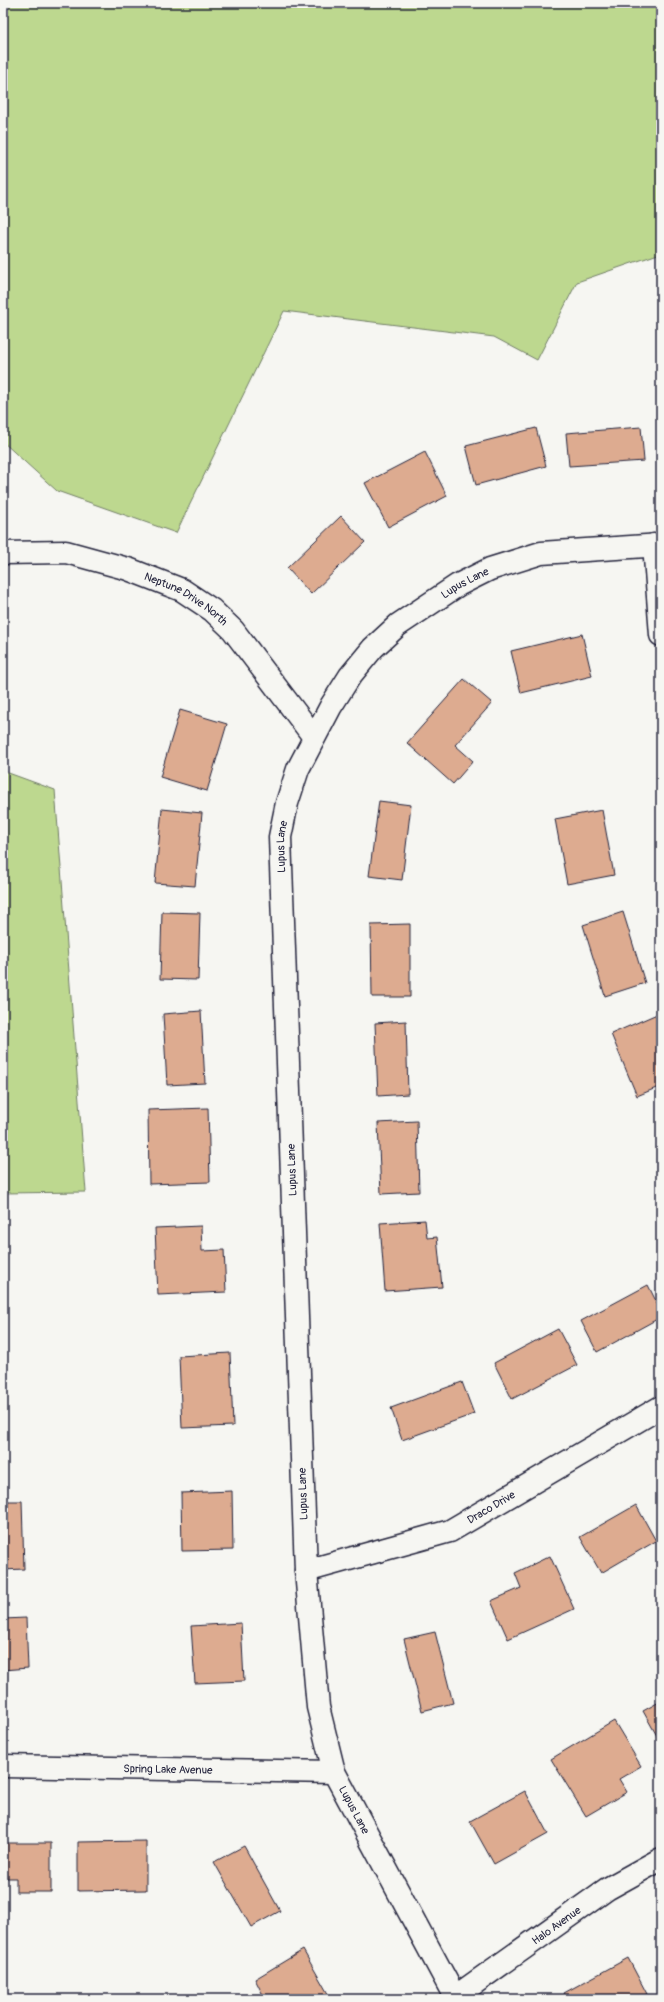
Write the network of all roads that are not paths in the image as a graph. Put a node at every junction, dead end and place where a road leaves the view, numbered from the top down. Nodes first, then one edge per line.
1 (658, 545) edge
2 (4, 554) edge
3 (661, 635) edge
4 (314, 737) junction
5 (661, 1407) edge
6 (306, 1571) junction
7 (3, 1766) edge
8 (334, 1772) junction
9 (661, 1859) edge
10 (455, 1998) edge

1 - 3 street
1 - 4 street, Lupus Lane
2 - 4 street, Neptune Drive North
4 - 6 street, Lupus Lane
5 - 6 street, Draco Drive
6 - 8 street, Lupus Lane
7 - 8 street, Spring Lake Avenue
8 - 10 street, Lupus Lane
9 - 10 street, Halo Avenue

